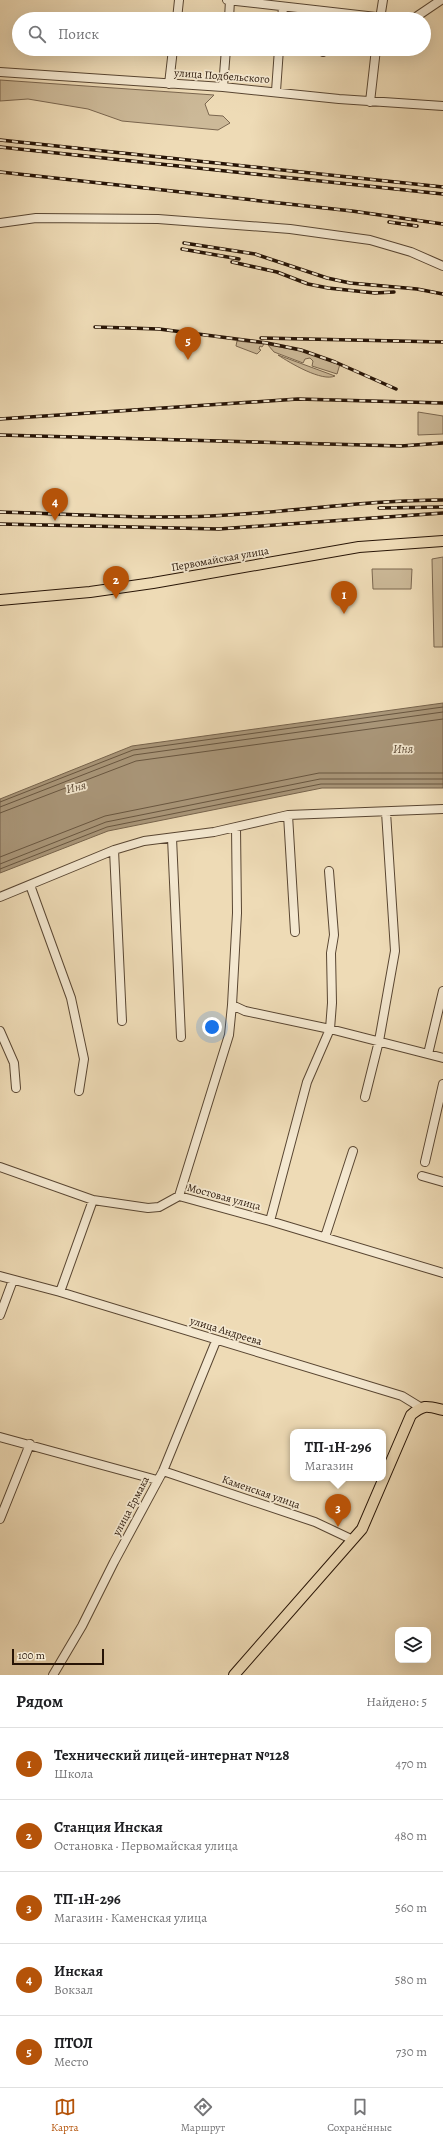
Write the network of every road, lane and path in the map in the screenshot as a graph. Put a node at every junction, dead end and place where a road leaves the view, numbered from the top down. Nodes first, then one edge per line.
1 (179, 0) edge
2 (227, 0) edge
3 (230, 0) edge
4 (383, 0) edge
5 (441, 0) edge
6 (250, 1) edge
7 (283, 7) junction
8 (178, 12) edge
9 (229, 12) edge
10 (283, 12) edge
11 (311, 12) edge
12 (381, 12) edge
13 (423, 12) edge
14 (172, 56) edge
15 (225, 56) edge
16 (278, 56) edge
17 (375, 56) edge
18 (0, 72) edge
19 (169, 84) junction
20 (223, 87) junction
21 (276, 91) junction
22 (370, 102) junction
23 (443, 106) edge
24 (0, 223) edge
25 (443, 266) edge
26 (443, 541) edge
27 (0, 600) edge
28 (443, 809) edge
29 (386, 812) junction
30 (288, 815) junction
31 (236, 827) junction
32 (172, 838) junction
33 (114, 850) junction
34 (329, 871) dead end
35 (30, 885) junction
36 (0, 897) edge
37 (295, 932) dead end
38 (443, 991) edge
39 (232, 1005) junction
40 (122, 1021) dead end
41 (330, 1029) junction
42 (0, 1031) edge
43 (181, 1037) dead end
44 (379, 1041) junction
45 (428, 1054) junction
46 (443, 1058) edge
47 (443, 1084) edge
48 (16, 1088) dead end
49 (79, 1091) dead end
50 (365, 1098) dead end
51 (353, 1151) dead end
52 (425, 1162) dead end
53 (0, 1167) edge
54 (422, 1176) dead end
55 (443, 1182) edge
56 (179, 1196) junction
57 (93, 1200) junction
58 (270, 1221) junction
59 (325, 1237) junction
60 (443, 1273) edge
61 (0, 1276) edge
62 (13, 1280) junction
63 (60, 1292) junction
64 (0, 1315) edge
65 (216, 1341) junction
66 (420, 1407) junction
67 (443, 1410) edge
68 (0, 1437) edge
69 (30, 1444) junction
70 (163, 1471) junction
71 (386, 1474) edge
72 (157, 1480) junction
73 (383, 1481) edge
74 (0, 1518) edge
75 (351, 1539) junction
76 (53, 1675) edge
77 (234, 1675) edge

1 - 8 street
2 - 3 street
3 - 6 street
3 - 9 street
4 - 12 street
5 - 13 street
6 - 7 street
7 - 10 street
7 - 11 street
14 - 19 street
15 - 20 street
16 - 21 street
17 - 22 street
18 - 19 street, улица Подбельского
19 - 20 street, улица Подбельского
20 - 21 street, улица Подбельского
21 - 22 street, улица Подбельского
22 - 23 street, улица Подбельского
24 - 25 street
26 - 27 main road, Первомайская улица
28 - 29 street
29 - 30 street
29 - 44 street
30 - 31 street
30 - 37 street
31 - 32 street
31 - 39 street
32 - 33 street
32 - 43 street
33 - 35 street
33 - 40 street
34 - 41 street
35 - 36 street
35 - 49 street
38 - 45 street
39 - 41 street
39 - 56 street
41 - 44 street
41 - 58 street
42 - 48 street
44 - 45 street
44 - 50 street
45 - 46 street
47 - 52 street
51 - 59 street
53 - 57 street, Мостовая улица
54 - 55 street
56 - 57 street, Мостовая улица
56 - 58 street, Мостовая улица
57 - 63 street
58 - 59 street, Мостовая улица
59 - 60 street, Мостовая улица
61 - 62 street, улица Андреева
62 - 63 street, улица Андреева
62 - 64 street
63 - 65 street, улица Андреева
65 - 66 street, улица Андреева
65 - 70 street, улица Ермака
66 - 67 main road, улица Андреева
66 - 71 main road
68 - 69 street
69 - 72 street
69 - 74 street
70 - 72 street, улица Ермака
70 - 75 street, Каменская улица
72 - 76 street, улица Ермака
73 - 75 main road
75 - 77 main road

